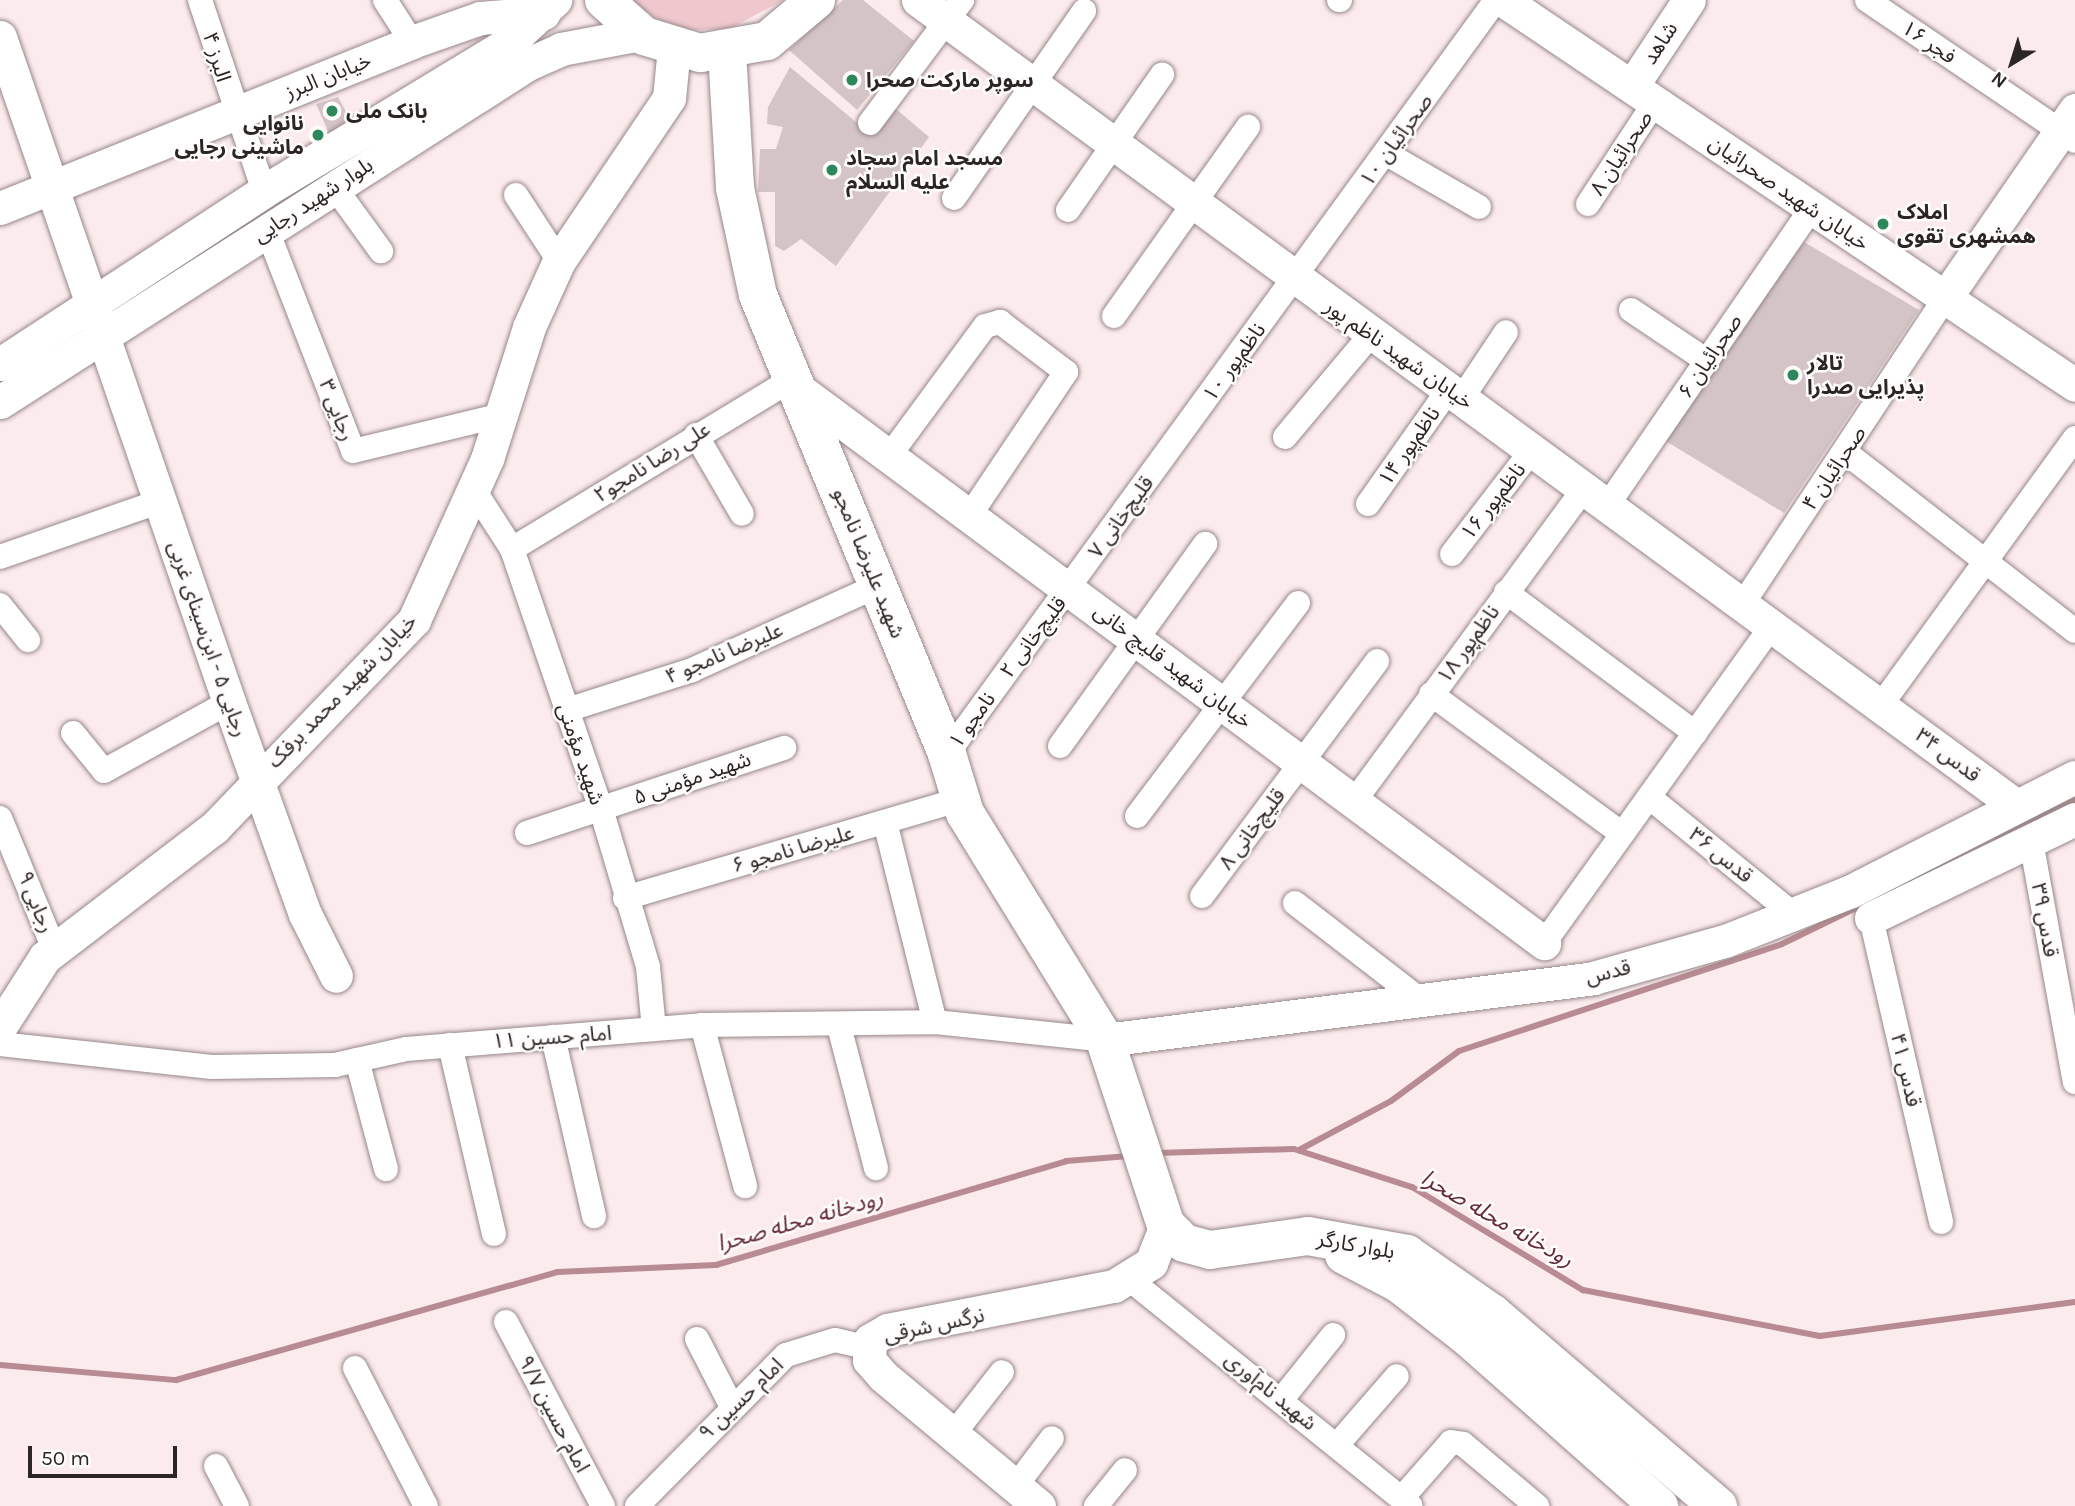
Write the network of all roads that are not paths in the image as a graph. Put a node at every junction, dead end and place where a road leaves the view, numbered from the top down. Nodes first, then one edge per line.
1 (200, 0) edge
2 (385, 0) edge
3 (604, 0) edge
4 (816, 0) edge
5 (918, 0) edge
6 (1496, 0) edge
7 (1503, 0) edge
8 (1689, 0) edge
9 (1867, 0) edge
10 (546, 4) edge
11 (954, 10) edge
12 (1084, 11) dead end
13 (0, 37) edge
14 (658, 41) junction
15 (412, 42) junction
16 (727, 52) junction
17 (1162, 75) dead end
18 (1033, 84) junction
19 (1644, 94) junction
20 (235, 113) junction
21 (870, 123) dead end
22 (1248, 127) dead end
23 (2070, 127) edge
24 (1116, 145) junction
25 (1387, 154) junction
26 (333, 185) junction
27 (53, 187) junction
28 (264, 191) junction
29 (516, 195) dead end
30 (954, 198) dead end
31 (1195, 203) junction
32 (1588, 204) dead end
33 (1479, 207) dead end
34 (0, 208) edge
35 (1811, 209) junction
36 (1068, 210) dead end
37 (267, 230) junction
38 (381, 251) dead end
39 (559, 261) junction
40 (1295, 279) junction
41 (1945, 298) junction
42 (92, 306) junction
43 (1631, 310) dead end
44 (1114, 316) dead end
45 (1506, 332) dead end
46 (105, 336) junction
47 (1369, 337) junction
48 (1707, 361) junction
49 (0, 364) edge
50 (797, 384) junction
51 (2075, 385) edge
52 (1456, 394) junction
53 (0, 402) edge
54 (499, 416) junction
55 (696, 435) junction
56 (1285, 438) dead end
57 (2075, 438) edge
58 (1173, 446) joint
59 (1533, 449) junction
60 (1845, 452) junction
61 (890, 455) junction
62 (474, 490) junction
63 (1597, 495) junction
64 (161, 502) junction
65 (1368, 504) dead end
66 (742, 514) dead end
67 (970, 515) junction
68 (1205, 544) dead end
69 (512, 549) junction
70 (1452, 554) dead end
71 (0, 557) edge
72 (1987, 561) junction
73 (877, 586) junction
74 (1069, 589) junction
75 (1506, 592) junction
76 (1744, 602) junction
77 (1298, 603) dead end
78 (0, 606) edge
79 (1773, 624) junction
80 (2075, 631) edge
81 (1137, 639) junction
82 (28, 640) dead end
83 (1377, 661) dead end
84 (997, 686) joint
85 (1431, 694) junction
86 (229, 702) junction
87 (1223, 704) junction
88 (1881, 705) junction
89 (567, 710) junction
90 (73, 733) dead end
91 (1695, 733) junction
92 (1060, 746) dead end
93 (784, 748) dead end
94 (947, 754) junction
95 (1301, 762) junction
96 (2075, 777) edge
97 (257, 780) junction
98 (1649, 796) junction
99 (961, 799) junction
100 (1353, 803) junction
101 (2015, 805) junction
102 (601, 809) junction
103 (1137, 816) dead end
104 (0, 818) edge
105 (2075, 819) edge
106 (885, 822) junction
107 (527, 833) dead end
108 (1622, 834) junction
109 (2031, 841) junction
110 (1941, 844) junction
111 (1959, 876) junction
112 (1202, 896) dead end
113 (625, 898) junction
114 (1295, 902) dead end
115 (1793, 914) junction
116 (1871, 918) joint
117 (1544, 943) joint
118 (54, 949) junction
119 (336, 976) dead end
120 (1422, 1001) junction
121 (935, 1022) junction
122 (702, 1026) junction
123 (839, 1026) junction
124 (0, 1027) edge
125 (654, 1029) junction
126 (553, 1037) junction
127 (1105, 1040) junction
128 (0, 1044) edge
129 (450, 1045) junction
130 (357, 1060) junction
131 (2075, 1083) edge
132 (876, 1168) dead end
133 (386, 1169) dead end
134 (745, 1186) dead end
135 (594, 1216) dead end
136 (1941, 1222) dead end
137 (1166, 1225) junction
138 (494, 1234) dead end
139 (1308, 1236) junction
140 (1128, 1278) junction
141 (506, 1322) dead end
142 (1333, 1335) dead end
143 (697, 1339) dead end
144 (870, 1348) junction
145 (355, 1368) dead end
146 (1002, 1372) dead end
147 (1397, 1376) dead end
148 (1282, 1399) junction
149 (732, 1405) junction
150 (952, 1436) junction
151 (1052, 1438) dead end
152 (1338, 1445) junction
153 (216, 1466) dead end
154 (1125, 1470) dead end
155 (1027, 1497) edge
156 (1407, 1502) edge
157 (237, 1506) edge
158 (426, 1506) edge
159 (603, 1506) edge
160 (637, 1506) edge
161 (1097, 1506) edge
162 (1537, 1506) edge
163 (1659, 1506) edge
164 (1718, 1506) edge

1 - 20 street, البرز ۴
2 - 15 street
3 - 14 main road
4 - 16 main road
5 - 11 street, خیابان شهید ناظم پور
6 - 25 street, صحرائیان ۱۰
7 - 19 street, خیابان شهید صحرائیان
8 - 19 street, شاهد
9 - 23 street, فجر ۱۶
10 - 15 street, خیابان البرز
10 - 28 street, بلوار شهید رجایی
11 - 18 street, خیابان شهید ناظم پور
11 - 21 street
12 - 18 street
13 - 27 street, رجایی ۵ - ابن‌سینای غربی
14 - 16 main road
14 - 26 street, بلوار شهید رجایی
14 - 39 street, خیابان شهید محمد برفک
15 - 20 street, خیابان البرز
16 - 50 main road, شهید علیرضا نامجو
17 - 24 street
18 - 24 street, خیابان شهید ناظم پور
18 - 30 street
19 - 32 street, صحرائیان ۸
19 - 35 street, خیابان شهید صحرائیان
20 - 27 street, خیابان البرز
20 - 28 street, البرز ۴
22 - 31 street
23 - 41 street
24 - 31 street, خیابان شهید ناظم پور
24 - 36 street
25 - 33 street
25 - 40 street, صحرائیان ۱۰
26 - 37 street, بلوار شهید رجایی
26 - 38 street
27 - 34 street, خیابان البرز
27 - 42 street, رجایی ۵ - ابن‌سینای غربی
28 - 42 street, بلوار شهید رجایی
29 - 39 street
31 - 40 street, خیابان شهید ناظم پور
31 - 44 street
35 - 41 street, خیابان شهید صحرائیان
35 - 48 street, صحرائیان ۶
37 - 46 street, بلوار شهید رجایی
37 - 54 street, رجایی ۳
39 - 54 street, خیابان شهید محمد برفک
40 - 47 street, خیابان شهید ناظم پور
40 - 58 street, ناظم‌پور ۱۰
41 - 51 street, خیابان شهید صحرائیان
41 - 60 street, صحرائیان ۴
42 - 46 street, رجایی ۵ - ابن‌سینای غربی
42 - 49 street, بلوار شهید رجایی
43 - 48 street
45 - 52 street, ناظم‌پور ۱۴
46 - 53 street, بلوار شهید رجایی
46 - 64 street, رجایی ۵ - ابن‌سینای غربی
47 - 52 street, خیابان شهید ناظم پور
47 - 56 street
48 - 63 street, صحرائیان ۶
50 - 55 street, علی رضا نامجو۲
50 - 61 street, خیابان شهید قلیچ خانی
50 - 73 main road, شهید علیرضا نامجو
52 - 59 street, خیابان شهید ناظم پور
52 - 65 street, ناظم‌پور ۱۴
54 - 62 street, خیابان شهید محمد برفک
55 - 66 street
55 - 69 street, علی رضا نامجو۲
57 - 72 street
58 - 74 street, قلیچ‌خانی ۷
59 - 63 street, خیابان شهید ناظم پور
59 - 70 street, ناظم‌پور ۱۶
60 - 72 street
60 - 76 street, صحرائیان ۴
61 - 67 street, خیابان شهید قلیچ خانی
61 - 67 street
62 - 69 street, شهید مؤمنی
62 - 97 street, خیابان شهید محمد برفک
63 - 75 street, ناظم‌پور ۱۸
63 - 76 street, خیابان شهید ناظم پور
64 - 71 street
64 - 86 street, رجایی ۵ - ابن‌سینای غربی
67 - 74 street, خیابان شهید قلیچ خانی
68 - 81 street
69 - 89 street, شهید مؤمنی
72 - 80 street
72 - 88 street
73 - 89 street, علیرضا نامجو ۴
73 - 94 main road, شهید علیرضا نامجو
74 - 81 street, خیابان شهید قلیچ خانی
74 - 84 street, قلیچ‌خانی ۲
75 - 85 street, ناظم‌پور ۱۸
75 - 91 street
76 - 79 street, خیابان شهید ناظم پور
77 - 87 street
78 - 82 street
79 - 88 street, خیابان شهید ناظم پور
79 - 91 street
81 - 87 street, خیابان شهید قلیچ خانی
81 - 92 street
83 - 95 street, قلیچ‌خانی ۸
84 - 94 street, نامجو ۱
85 - 100 street, ناظم‌پور ۱۸
85 - 108 street
86 - 90 street
86 - 97 street, رجایی ۵ - ابن‌سینای غربی
87 - 95 street, خیابان شهید قلیچ خانی
87 - 103 street
88 - 101 street, قدس ۳۴
89 - 102 street, شهید مؤمنی
91 - 98 street
93 - 102 street, شهید مؤمنی ۵
94 - 99 main road, شهید علیرضا نامجو
95 - 100 street, خیابان شهید قلیچ خانی
95 - 112 street, قلیچ‌خانی ۸
96 - 101 street, قدس
97 - 118 street, خیابان شهید محمد برفک
97 - 119 street, رجایی ۵ - ابن‌سینای غربی
98 - 108 street
98 - 115 street, قدس ۳۶
99 - 106 street, علیرضا نامجو ۶
99 - 127 main road, شهید علیرضا نامجو
100 - 117 street, خیابان شهید قلیچ خانی
101 - 110 street, قدس
102 - 107 street, شهید مؤمنی ۵
102 - 113 street, شهید مؤمنی
104 - 118 street, رجایی ۹
105 - 109 street
106 - 113 street, علیرضا نامجو ۶
106 - 121 street
108 - 117 street
109 - 111 street
109 - 131 street, قدس ۳۹
110 - 111 street
110 - 115 street, قدس
111 - 116 street
113 - 125 street, شهید مؤمنی
114 - 120 street
115 - 120 street, قدس
116 - 136 street, قدس ۴۱
118 - 124 street, خیابان شهید محمد برفک
120 - 127 street, قدس
121 - 123 street, امام حسین ۱۱
121 - 127 street, امام حسین ۱۱
122 - 123 street, امام حسین ۱۱
122 - 125 street, امام حسین ۱۱
122 - 134 street
123 - 132 street
125 - 126 street, امام حسین ۱۱
126 - 129 street, امام حسین ۱۱
126 - 135 street
127 - 137 main road, شهید علیرضا نامجو
128 - 130 street, امام حسین ۱۱
129 - 130 street, امام حسین ۱۱
129 - 138 street
130 - 133 street
137 - 139 main road
137 - 140 street, نرگس شرقی
139 - 163 main road, بلوار کارگر
139 - 164 main road, بلوار کارگر
140 - 144 street, نرگس شرقی
140 - 148 street, شهید نام‌آوری
141 - 159 street, امام حسین ۹/۷
142 - 148 street
143 - 149 street
144 - 149 street, امام حسین ۹
144 - 150 street, نرگس شرقی
145 - 158 street
146 - 150 street
147 - 152 street
148 - 152 street, شهید نام‌آوری
149 - 160 street, امام حسین ۹
150 - 155 street, نرگس شرقی
151 - 155 street
152 - 156 street, شهید نام‌آوری
153 - 157 street
154 - 161 street
156 - 162 street

